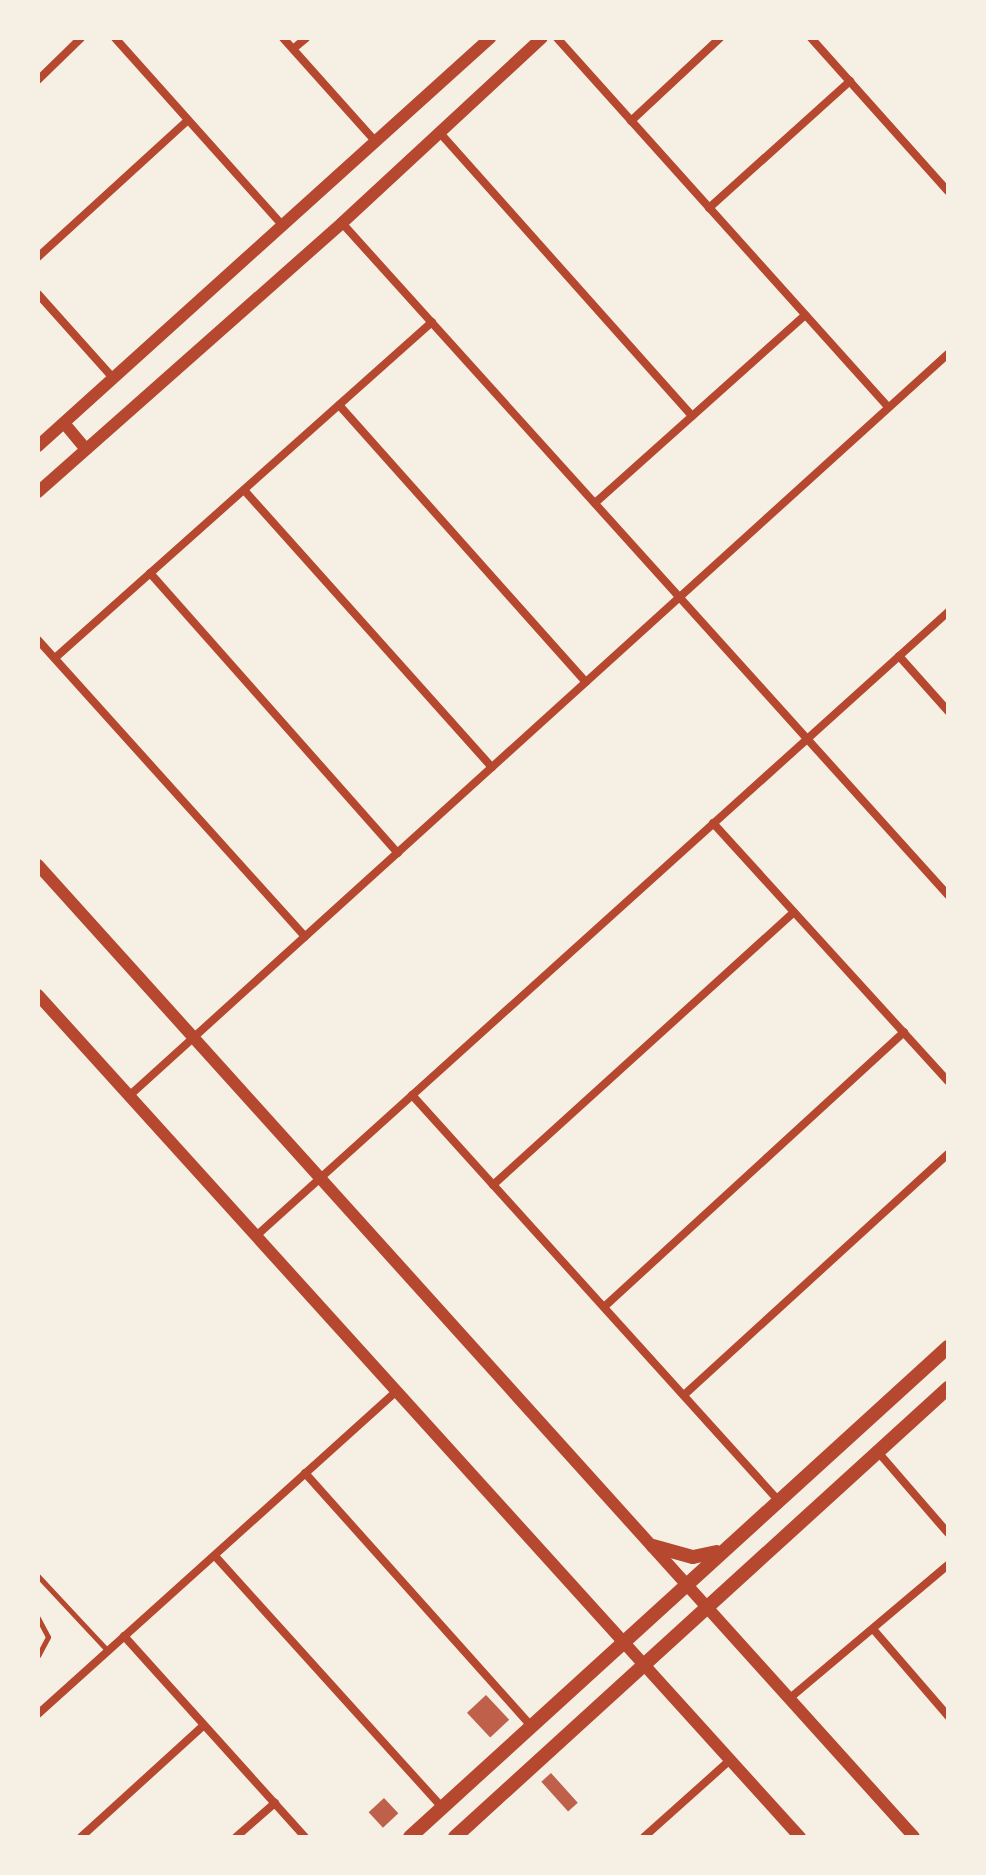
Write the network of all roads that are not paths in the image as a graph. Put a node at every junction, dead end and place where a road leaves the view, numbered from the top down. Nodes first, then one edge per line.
1 (81, 38) edge
2 (115, 38) edge
3 (283, 38) edge
4 (306, 38) edge
5 (490, 38) edge
6 (542, 38) edge
7 (557, 38) edge
8 (720, 38) edge
9 (811, 38) edge
10 (293, 49) junction
11 (38, 80) edge
12 (850, 81) junction
13 (188, 120) junction
14 (631, 121) junction
15 (440, 133) junction
16 (375, 141) junction
17 (948, 191) edge
18 (709, 208) junction
19 (342, 223) junction
20 (282, 225) junction
21 (38, 257) edge
22 (38, 294) edge
23 (805, 315) junction
24 (432, 322) junction
25 (948, 354) edge
26 (114, 379) junction
27 (339, 405) junction
28 (888, 407) junction
29 (692, 416) junction
30 (64, 423) junction
31 (38, 446) edge
32 (86, 449) junction
33 (244, 490) junction
34 (38, 492) edge
35 (595, 503) junction
36 (150, 573) junction
37 (680, 597) junction
38 (948, 612) edge
39 (38, 640) edge
40 (899, 656) junction
41 (55, 658) junction
42 (586, 682) junction
43 (948, 711) edge
44 (807, 739) junction
45 (492, 767) junction
46 (713, 823) junction
47 (398, 853) junction
48 (38, 865) edge
49 (948, 895) edge
50 (794, 912) junction
51 (305, 937) junction
52 (38, 995) edge
53 (904, 1032) junction
54 (193, 1037) junction
55 (948, 1081) edge
56 (412, 1095) junction
57 (129, 1096) junction
58 (948, 1154) edge
59 (319, 1179) junction
60 (493, 1185) junction
61 (256, 1236) junction
62 (604, 1307) junction
63 (948, 1347) edge
64 (948, 1388) edge
65 (397, 1391) junction
66 (684, 1395) junction
67 (878, 1452) junction
68 (305, 1473) junction
69 (778, 1500) junction
70 (948, 1533) edge
71 (653, 1546) junction
72 (723, 1549) junction
73 (215, 1556) junction
74 (948, 1565) edge
75 (38, 1576) edge
76 (685, 1583) junction
77 (708, 1607) junction
78 (38, 1618) edge
79 (873, 1629) junction
80 (124, 1636) junction
81 (622, 1640) junction
82 (108, 1651) junction
83 (38, 1656) edge
84 (645, 1665) junction
85 (790, 1698) junction
86 (946, 1709) edge
87 (38, 1714) edge
88 (204, 1725) junction
89 (531, 1726) junction
90 (730, 1760) junction
91 (275, 1803) junction
92 (443, 1808) junction
93 (82, 1837) edge
94 (236, 1837) edge
95 (305, 1837) edge
96 (410, 1837) edge
97 (455, 1837) edge
98 (644, 1837) edge
99 (800, 1837) edge
100 (914, 1837) edge

1 - 11 street
2 - 13 street
3 - 10 street
4 - 10 street
5 - 16 street
6 - 15 street
7 - 14 street
8 - 14 street
9 - 12 street
10 - 16 street
12 - 17 street
12 - 18 street
13 - 20 street
13 - 21 street
14 - 18 street
15 - 19 street
15 - 29 street
16 - 20 street
18 - 23 street
19 - 24 street
19 - 32 street
20 - 26 street
22 - 26 street
23 - 28 street
23 - 29 street
24 - 27 street
24 - 35 street
25 - 28 street
26 - 30 street
27 - 33 street
27 - 42 street
28 - 37 street
29 - 35 street
30 - 31 street
30 - 32 street
32 - 34 street
33 - 36 street
33 - 45 street
35 - 37 street
36 - 41 street
36 - 47 street
37 - 42 street
37 - 44 street
38 - 40 street
39 - 41 street
40 - 43 street
40 - 44 street
41 - 51 street
42 - 45 street
44 - 46 street
44 - 49 street
45 - 47 street
46 - 50 street
46 - 56 street
47 - 51 street
48 - 54 street
50 - 53 street
50 - 60 street
51 - 54 street
52 - 57 street
53 - 55 street
53 - 62 street
54 - 57 street
54 - 59 street
56 - 59 street
56 - 60 street
57 - 61 street
58 - 66 street
59 - 61 street
59 - 71 street
60 - 62 street
61 - 65 street
62 - 66 street
63 - 69 main road
64 - 67 main road
65 - 68 street
65 - 81 street
66 - 69 street
67 - 70 street
67 - 77 main road
68 - 73 street
68 - 89 street
69 - 72 main road
71 - 72 main road
71 - 76 street
72 - 76 main road
73 - 80 street
73 - 92 street
74 - 79 street
75 - 82 lane
76 - 77 street
76 - 81 main road
77 - 84 main road
77 - 85 street
78 - 83 lane
79 - 85 street
79 - 86 street
80 - 82 street
80 - 88 street
81 - 84 street
81 - 89 main road
82 - 87 street
84 - 90 street
84 - 97 main road
85 - 100 street
88 - 91 street
88 - 93 street
89 - 92 main road
90 - 98 street
90 - 99 street
91 - 94 street
91 - 95 street
92 - 96 main road

